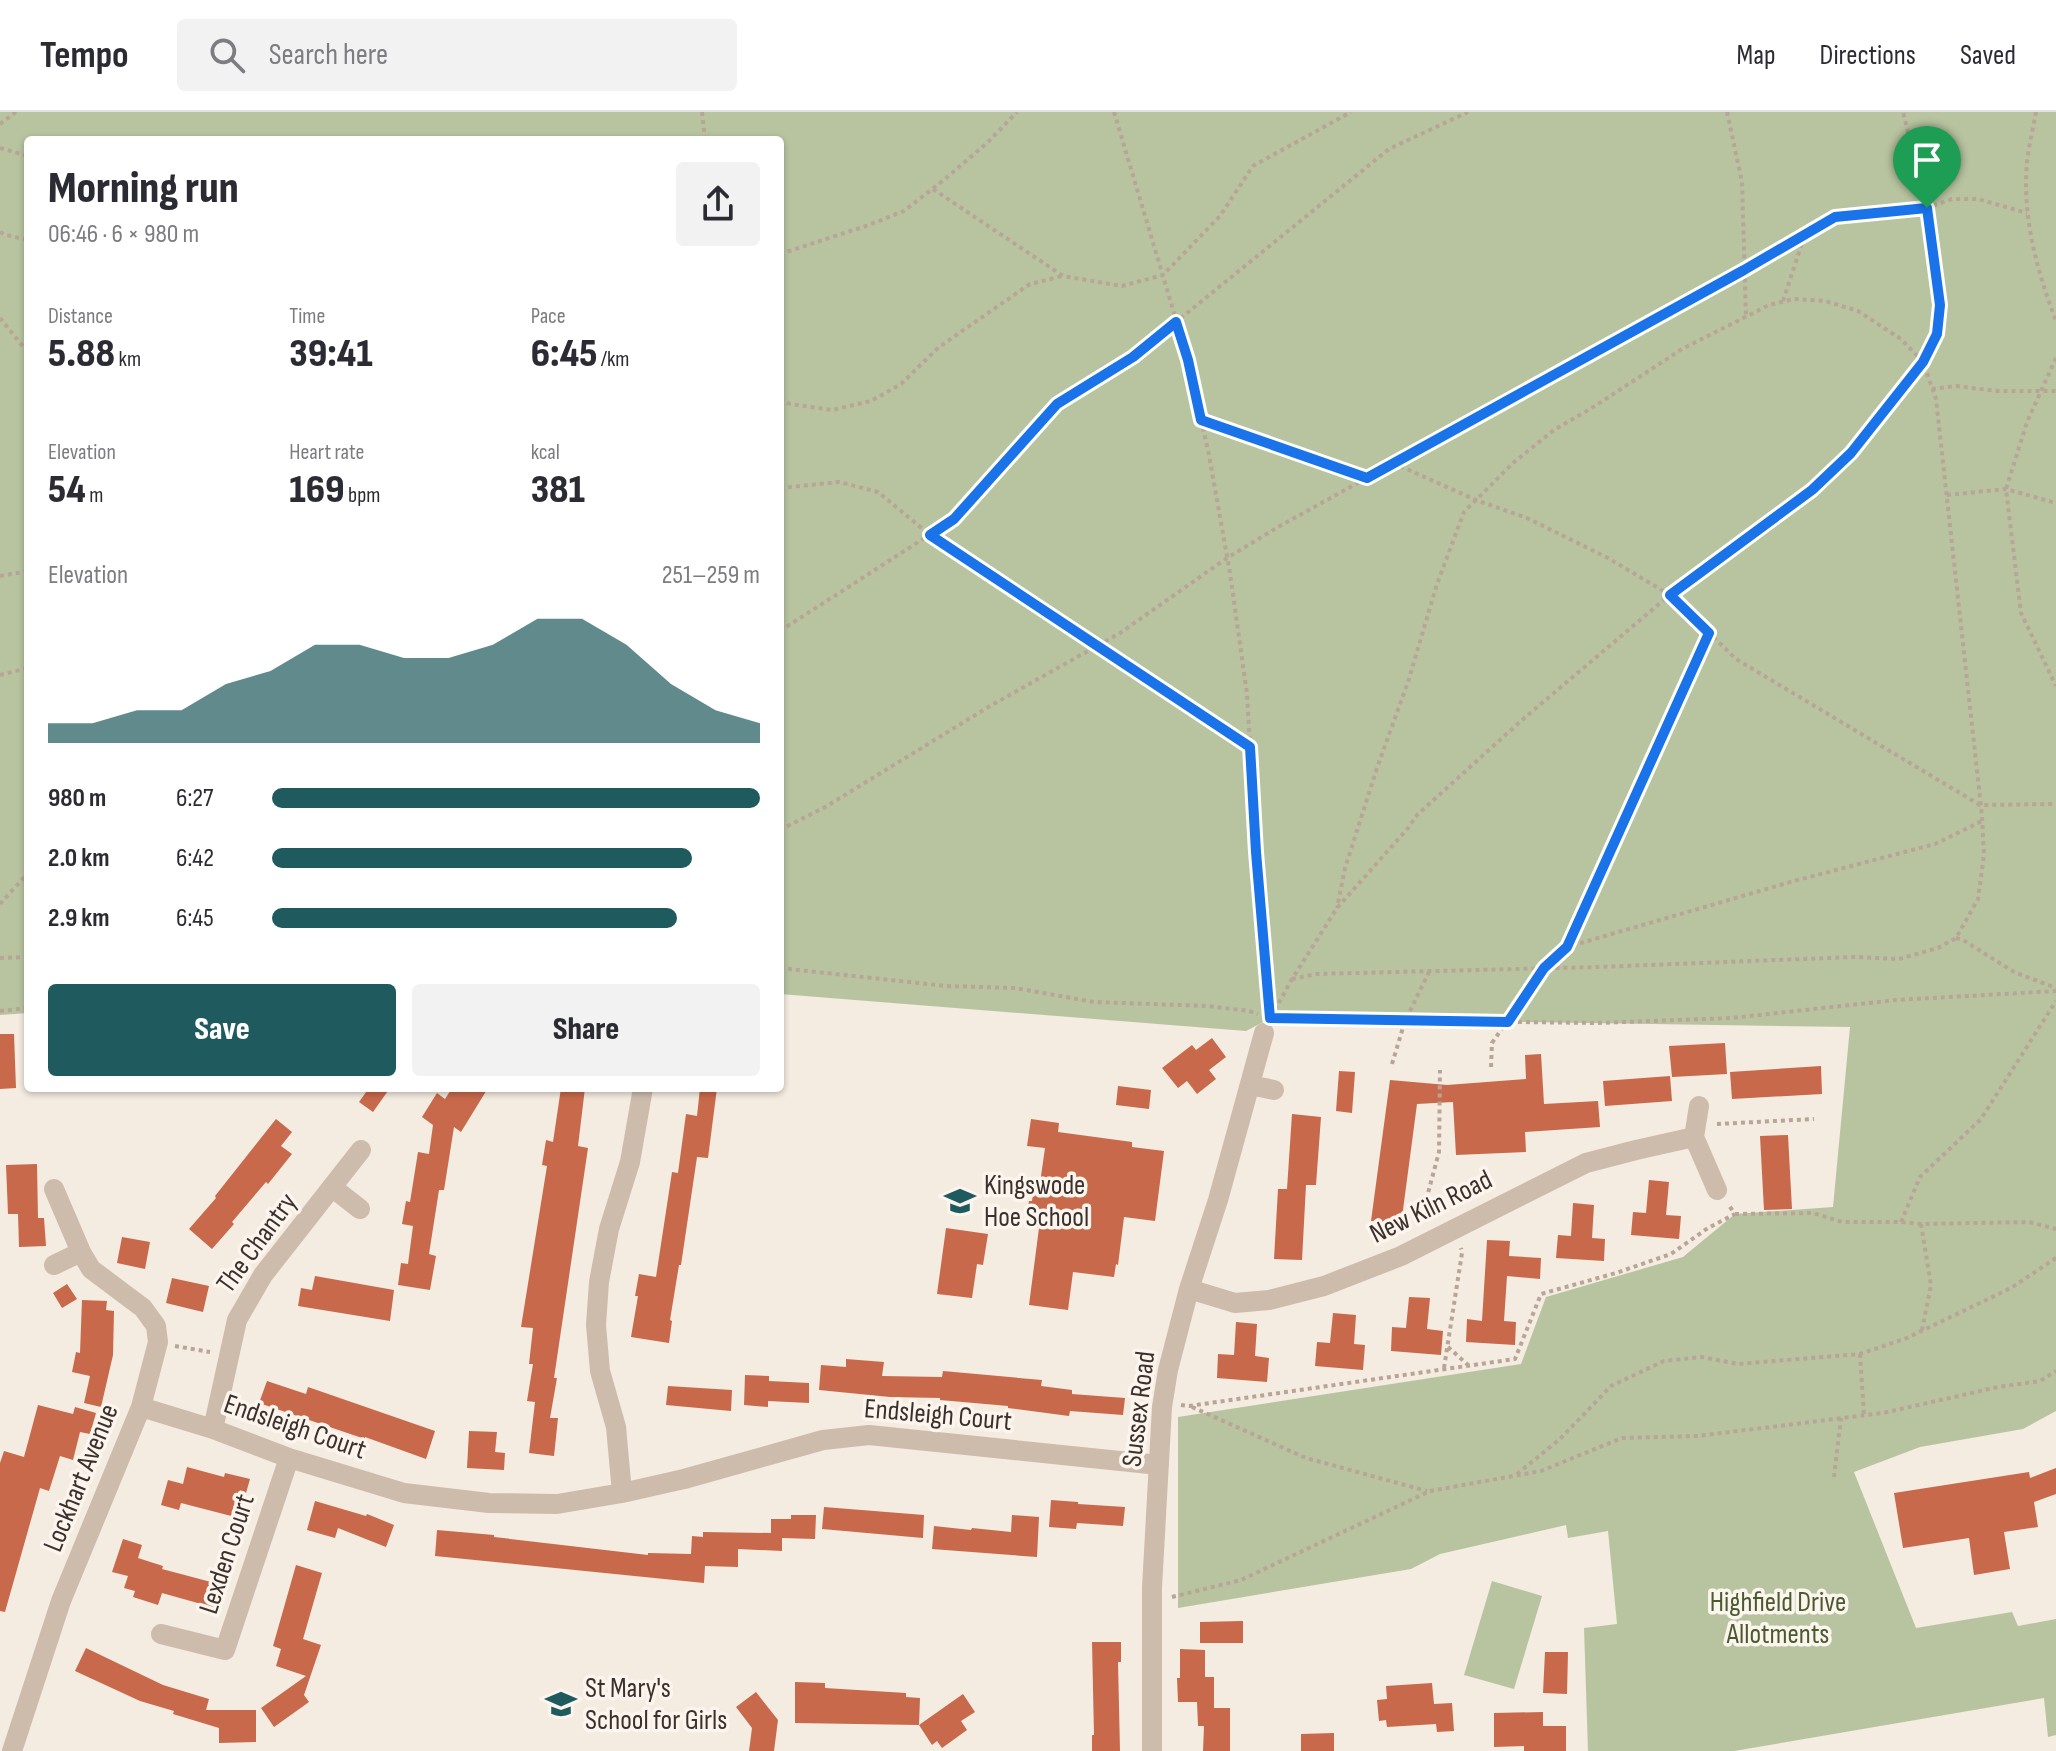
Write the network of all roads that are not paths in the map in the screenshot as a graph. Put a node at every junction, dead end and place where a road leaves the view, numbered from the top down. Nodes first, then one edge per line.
1 (1267, 1026) road end
2 (1250, 1085) junction
3 (1274, 1090) dead end
4 (642, 1092) edge
5 (361, 1150) dead end
6 (333, 1188) junction
7 (54, 1189) dead end
8 (1717, 1190) road end
9 (360, 1209) dead end
10 (81, 1252) junction
11 (54, 1265) dead end
12 (1189, 1289) junction
13 (141, 1407) junction
14 (213, 1429) junction
15 (289, 1458) junction
16 (1159, 1465) junction
17 (622, 1493) junction
18 (161, 1634) dead end
19 (12, 1751) edge
20 (1152, 1751) edge

1 - 2 street, Sussex Road
2 - 3 street
2 - 12 street, Sussex Road
4 - 17 street
5 - 6 street, The Chantry
6 - 9 street, The Chantry
6 - 14 street, The Chantry
7 - 10 street
8 - 12 street, New Kiln Road
10 - 11 street
10 - 13 street, Lockhart Avenue
12 - 16 street, Sussex Road
13 - 14 street, Endsleigh Court
13 - 19 street, Lockhart Avenue
14 - 15 street, Endsleigh Court
15 - 17 street, Endsleigh Court
15 - 18 street, Lexden Court
16 - 17 street, Endsleigh Court
16 - 20 street, Sussex Road

